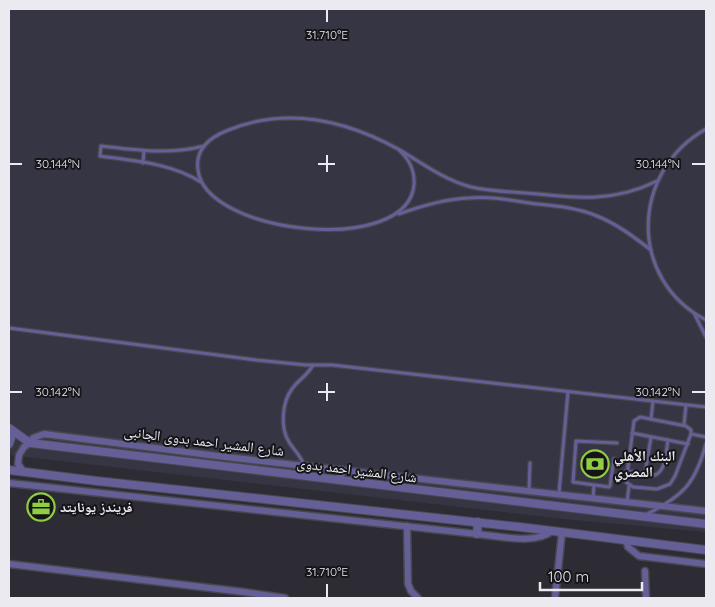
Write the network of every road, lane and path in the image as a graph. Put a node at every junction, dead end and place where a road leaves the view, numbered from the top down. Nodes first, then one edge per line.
1 (706, 129) edge
2 (204, 146) junction
3 (399, 150) junction
4 (144, 151) junction
5 (143, 163) junction
6 (658, 181) junction
7 (202, 182) junction
8 (396, 215) junction
9 (651, 250) junction
10 (693, 312) junction
11 (706, 320) edge
12 (9, 328) edge
13 (706, 337) edge
14 (313, 366) junction
15 (568, 392) junction
16 (653, 401) junction
17 (686, 405) junction
18 (706, 407) edge
19 (651, 419) junction
20 (684, 425) junction
21 (10, 429) edge
22 (632, 433) junction
23 (692, 434) junction
24 (651, 437) junction
25 (706, 437) edge
26 (668, 440) junction
27 (30, 443) junction
28 (9, 444) edge
29 (617, 444) dead end
30 (688, 444) junction
31 (706, 444) edge
32 (614, 459) dead end
33 (530, 462) dead end
34 (304, 466) junction
35 (9, 470) edge
36 (341, 470) junction
37 (23, 471) junction
38 (626, 471) junction
39 (646, 474) junction
40 (340, 480) junction
41 (9, 483) edge
42 (594, 486) junction
43 (629, 486) junction
44 (529, 490) junction
45 (559, 493) junction
46 (593, 497) junction
47 (627, 502) junction
48 (663, 506) junction
49 (706, 510) edge
50 (642, 517) junction
51 (478, 522) junction
52 (706, 524) edge
53 (407, 526) junction
54 (552, 531) junction
55 (562, 532) junction
56 (477, 534) junction
57 (626, 540) junction
58 (706, 550) edge
59 (9, 564) edge
60 (706, 564) edge
61 (645, 571) dead end
62 (285, 598) edge
63 (414, 598) edge
64 (555, 598) edge
65 (646, 598) edge

1 - 6 lane
2 - 3 lane
2 - 4 lane
2 - 7 lane
3 - 6 lane
3 - 8 lane
4 - 5 lane
4 - 5 lane
5 - 7 lane
6 - 9 lane
7 - 8 lane
8 - 9 lane
9 - 10 lane
10 - 11 lane
10 - 13 lane
12 - 14 lane
14 - 15 lane
14 - 34 lane
15 - 16 lane
15 - 45 lane
16 - 17 lane
16 - 19 lane
17 - 18 lane
17 - 20 lane
19 - 20 lane
19 - 22 lane
20 - 23 lane
21 - 27 street, شارع المشير احمد بدوى
21 - 28 street
22 - 24 lane
22 - 38 lane
23 - 25 lane
23 - 30 lane
24 - 26 lane
24 - 39 lane
26 - 30 lane
26 - 39 lane
27 - 34 street, شارع المشير احمد بدوى الجانبى
27 - 37 street
27 - 40 street, شارع المشير احمد بدوى
29 - 42 lane
30 - 43 lane
31 - 48 lane
32 - 42 lane
33 - 44 lane
34 - 36 street, شارع المشير احمد بدوى الجانبى
35 - 37 street
36 - 40 street
36 - 44 street, شارع المشير احمد بدوى الجانبى
37 - 51 street
38 - 39 lane
38 - 43 lane
40 - 50 street, شارع المشير احمد بدوى
41 - 53 street
42 - 46 lane
43 - 47 lane
44 - 45 street, شارع المشير احمد بدوى الجانبى
45 - 46 street, شارع المشير احمد بدوى الجانبى
46 - 47 street, شارع المشير احمد بدوى الجانبى
47 - 48 street, شارع المشير احمد بدوى الجانبى
48 - 49 street, شارع المشير احمد بدوى الجانبى
48 - 50 lane
50 - 52 street, شارع المشير احمد بدوى
51 - 54 street
51 - 56 street
53 - 56 street
53 - 63 street
54 - 55 street
54 - 56 street
55 - 57 street
55 - 64 street
57 - 58 street
57 - 60 street
59 - 62 street
61 - 65 street

